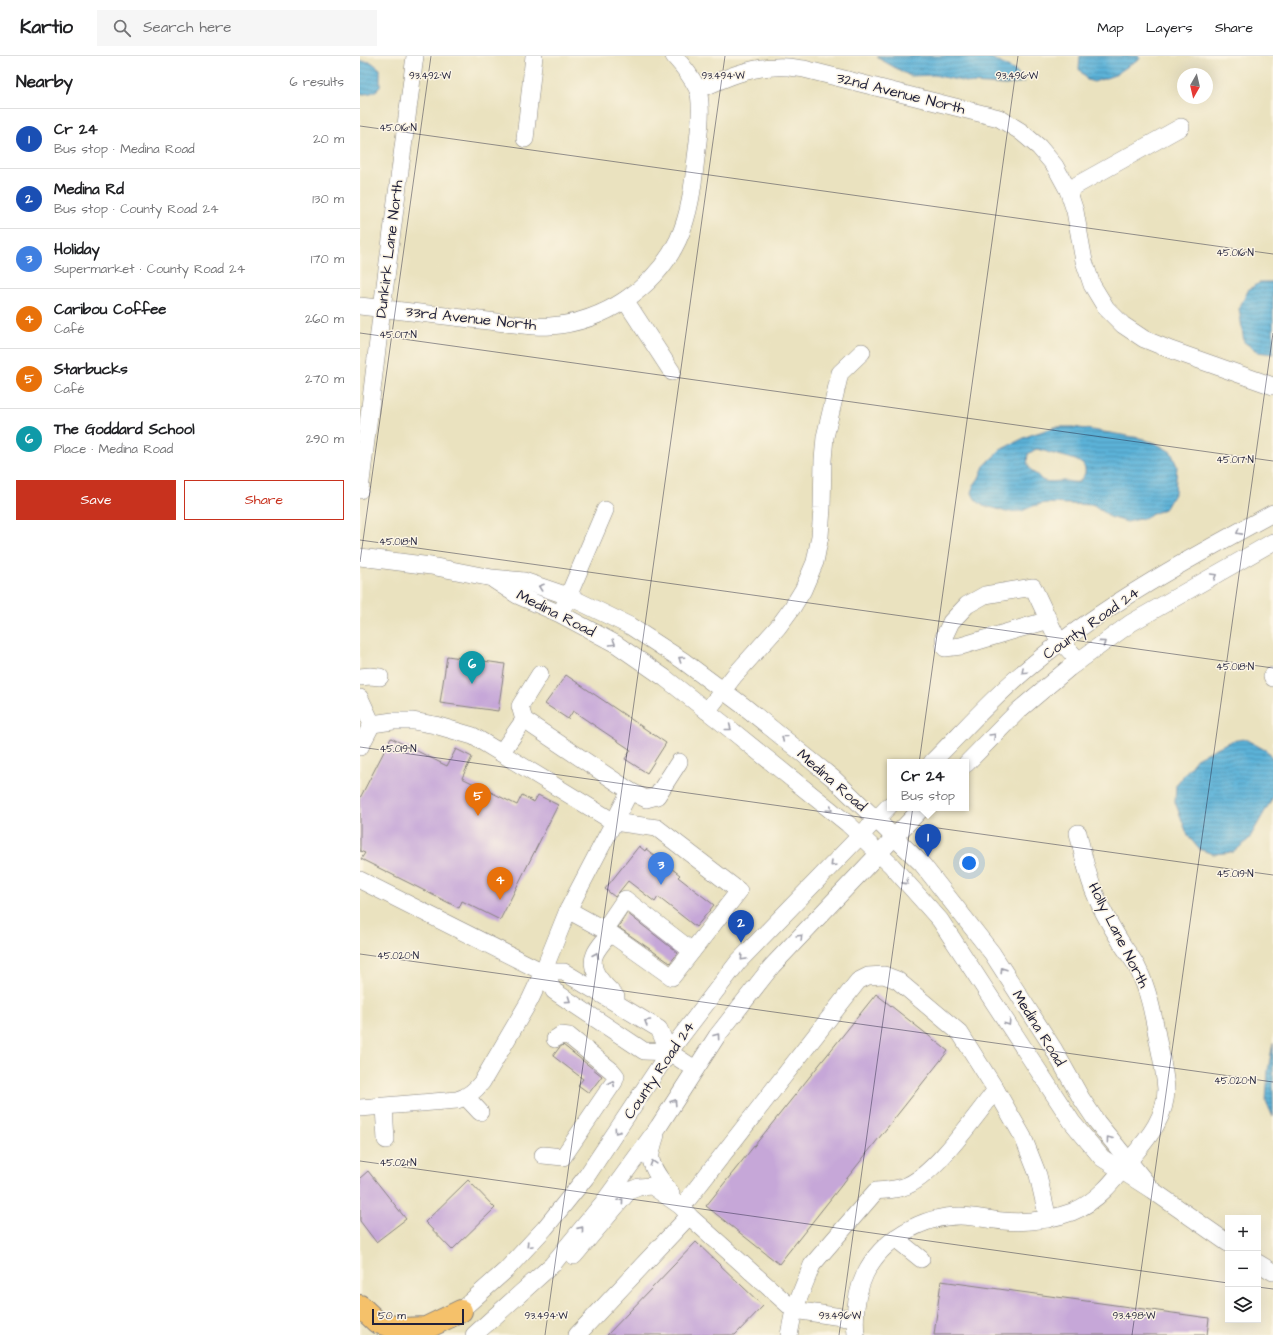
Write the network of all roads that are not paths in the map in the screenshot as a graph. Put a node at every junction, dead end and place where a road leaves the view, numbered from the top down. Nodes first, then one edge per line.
1 (414, 56) edge
2 (534, 56) edge
3 (674, 56) edge
4 (698, 90) junction
5 (1181, 127) dead end
6 (525, 139) dead end
7 (1068, 190) junction
8 (625, 300) junction
9 (360, 306) edge
10 (382, 308) junction
11 (862, 352) dead end
12 (672, 372) dead end
13 (1273, 386) edge
14 (360, 490) edge
15 (605, 510) dead end
16 (1273, 513) edge
17 (1273, 542) edge
18 (360, 557) edge
19 (492, 578) junction
20 (568, 596) junction
21 (560, 614) junction
22 (1049, 620) junction
23 (1061, 641) junction
24 (1079, 661) junction
25 (540, 674) dead end
26 (380, 676) dead end
27 (360, 677) edge
28 (722, 690) junction
29 (360, 698) edge
30 (707, 711) junction
31 (524, 720) junction
32 (372, 724) junction
33 (360, 747) edge
34 (501, 753) junction
35 (935, 759) edge
36 (969, 761) edge
37 (679, 762) dead end
38 (630, 791) junction
39 (887, 808) edge
40 (919, 811) edge
41 (876, 820) junction
42 (614, 822) junction
43 (1078, 833) dead end
44 (860, 836) junction
45 (894, 837) junction
46 (879, 854) junction
47 (360, 880) edge
48 (568, 910) junction
49 (607, 932) junction
50 (692, 951) junction
51 (543, 972) junction
52 (627, 1010) junction
53 (555, 1039) dead end
54 (670, 1052) junction
55 (695, 1069) junction
56 (996, 1090) junction
57 (466, 1097) junction
58 (384, 1107) junction
59 (360, 1108) edge
60 (480, 1112) dead end
61 (658, 1126) junction
62 (386, 1140) dead end
63 (543, 1155) dead end
64 (1125, 1166) junction
65 (685, 1212) junction
66 (1048, 1219) junction
67 (895, 1238) junction
68 (1225, 1241) edge
69 (921, 1259) dead end
70 (1261, 1265) edge
71 (1273, 1272) edge
72 (360, 1306) edge
73 (794, 1310) junction
74 (461, 1311) junction
75 (855, 1327) edge
76 (477, 1332) edge
77 (430, 1335) edge
78 (577, 1335) edge
79 (789, 1335) edge

1 - 10 street, Dunkirk Lane North
2 - 6 street
3 - 4 street
4 - 7 street, 32nd Avenue North
4 - 8 street, 33rd Avenue North
5 - 7 street
7 - 13 street, 32nd Avenue North
8 - 10 street, 33rd Avenue North
8 - 12 street
9 - 10 street, 33rd Avenue North
10 - 14 street, Dunkirk Lane North
11 - 28 street
15 - 20 street
16 -> 23 street, County Road 24
24 -> 17 street, County Road 24
18 - 19 street, Medina Road
20 -> 19 street, Medina Road
19 - 21 street, Medina Road
20 - 21 street
28 -> 20 street, Medina Road
21 -> 30 street, Medina Road
22 - 22 street
22 - 23 street
23 - 24 street
23 -> 35 street, County Road 24
36 -> 24 street, County Road 24
25 - 31 street
26 - 27 street
28 - 30 street
41 -> 28 street, Medina Road
29 - 32 street
30 -> 44 street, Medina Road
31 - 34 street
31 - 38 street
32 - 33 street
32 - 34 street
34 - 42 street
37 - 38 street
38 - 42 street
39 - 41 street, County Road 24
40 - 45 street, County Road 24
41 - 44 street, County Road 24
41 - 45 street, Medina Road
42 - 48 street
42 - 50 street
43 - 64 street, Holly Lane North
44 - 46 street, Medina Road
44 -> 54 street, County Road 24
45 - 46 street, County Road 24
64 -> 45 street, Medina Road
55 -> 46 street, County Road 24
46 -> 64 street, Medina Road
47 - 51 street
48 - 49 street
48 - 51 street
49 - 50 street
49 - 50 street
52 -> 49 street
51 - 52 street
51 -> 54 street
51 - 57 street
54 -> 52 street
63 -> 53 street
54 - 55 street
54 -> 74 street, County Road 24
61 -> 55 street, County Road 24
56 - 65 street
56 - 66 street
56 - 73 street
57 - 58 street
57 - 60 street
58 - 59 street
58 - 62 street
65 -> 61 street
76 -> 61 street, County Road 24
64 - 66 street, Holly Lane North
64 - 68 street, Medina Road
65 - 73 street
76 -> 65 street
65 - 78 street
66 - 67 street, Holly Lane North
67 - 69 street
67 - 75 street, Holly Lane North
70 - 71 street
72 - 74 main road
73 - 75 street
73 - 79 street
74 - 77 street, County Road 24

